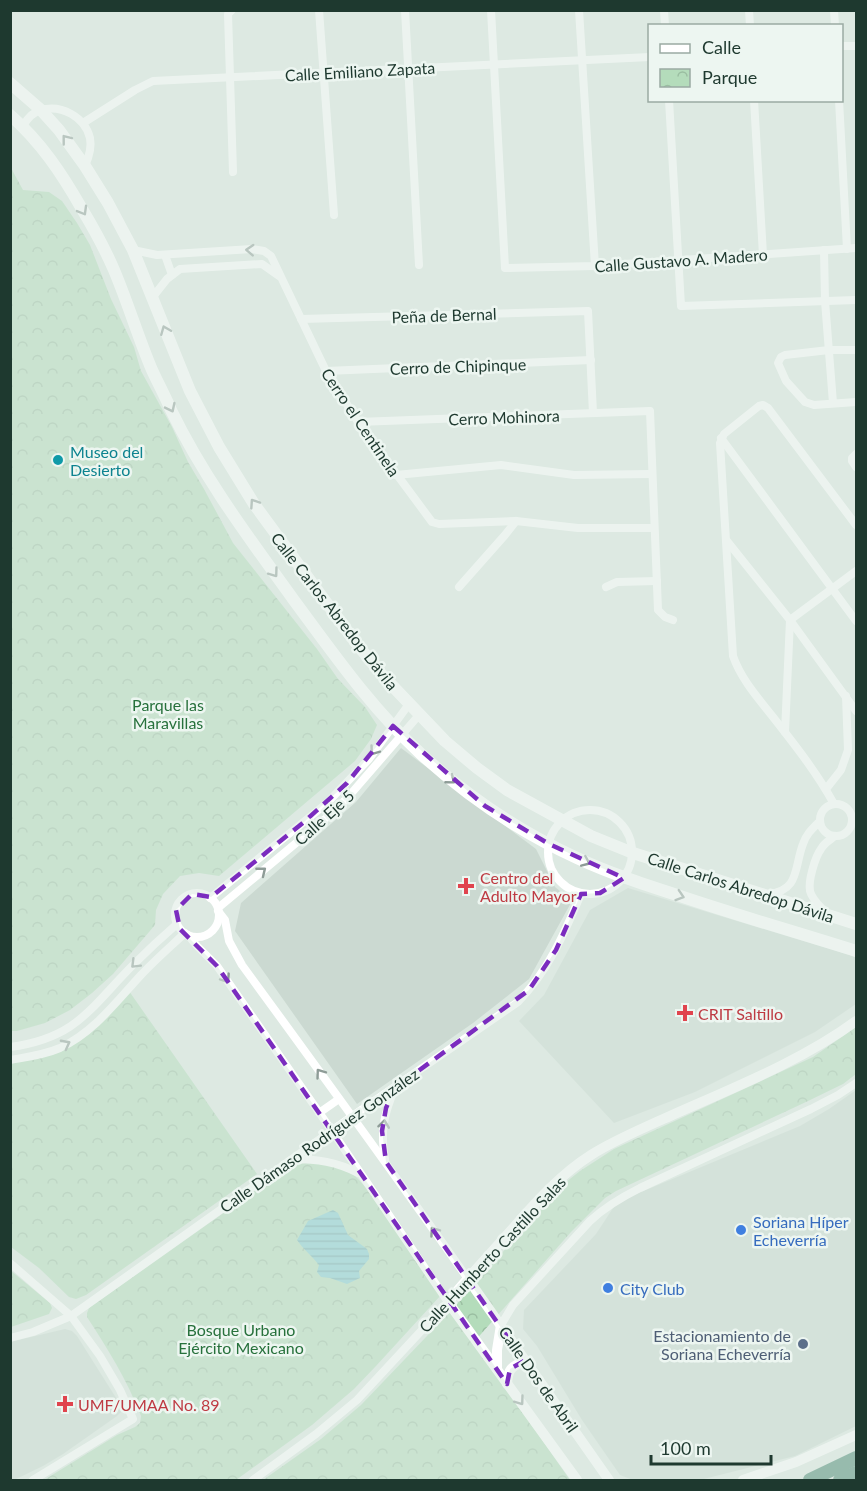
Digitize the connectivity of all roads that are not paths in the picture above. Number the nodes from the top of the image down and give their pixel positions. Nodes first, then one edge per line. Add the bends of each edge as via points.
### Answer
1 (319, 10) edge
2 (405, 10) edge
3 (491, 10) edge
4 (579, 10) edge
5 (230, 12) edge
6 (648, 57) edge
7 (583, 60) junction
8 (495, 64) junction
9 (407, 69) junction
10 (324, 72) junction
11 (230, 77) junction
12 (10, 83) edge
13 (669, 102) edge
14 (754, 102) edge
15 (839, 102) edge
16 (41, 110) junction
17 (10, 115) edge
18 (83, 123) junction
19 (23, 126) junction
20 (85, 166) junction
21 (233, 172) dead end
22 (334, 215) dead end
23 (852, 248) edge
24 (133, 250) junction
25 (824, 250) junction
26 (210, 251) junction
27 (165, 255) junction
28 (763, 255) junction
29 (678, 260) junction
30 (419, 265) dead end
31 (212, 266) junction
32 (595, 266) junction
33 (172, 275) junction
34 (282, 278) junction
35 (153, 298) junction
36 (856, 300) edge
37 (825, 301) junction
38 (301, 319) junction
39 (829, 350) junction
40 (856, 350) edge
41 (591, 360) junction
42 (326, 371) junction
43 (856, 402) edge
44 (833, 403) junction
45 (593, 413) junction
46 (358, 423) junction
47 (721, 438) junction
48 (856, 454) edge
49 (855, 466) edge
50 (651, 474) junction
51 (396, 475) junction
52 (516, 521) junction
53 (856, 525) edge
54 (654, 528) junction
55 (726, 541) junction
56 (856, 571) edge
57 (657, 581) junction
58 (459, 587) dead end
59 (606, 587) dead end
60 (832, 589) junction
61 (790, 620) junction
62 (673, 621) dead end
63 (856, 621) edge
64 (846, 696) junction
65 (409, 704) junction
66 (856, 711) edge
67 (419, 715) junction
68 (393, 726) junction
69 (785, 732) junction
70 (402, 735) junction
71 (826, 789) junction
72 (834, 804) junction
73 (561, 821) junction
74 (820, 821) junction
75 (854, 823) edge
76 (835, 836) junction
77 (549, 844) junction
78 (633, 853) junction
79 (795, 875) junction
80 (624, 878) junction
81 (811, 880) junction
82 (581, 894) junction
83 (765, 895) junction
84 (210, 898) junction
85 (218, 910) junction
86 (828, 914) junction
87 (177, 924) junction
88 (856, 924) edge
89 (186, 934) junction
90 (856, 951) edge
91 (856, 1021) edge
92 (10, 1047) edge
93 (10, 1060) edge
94 (856, 1083) edge
95 (395, 1088) junction
96 (339, 1099) junction
97 (319, 1113) junction
98 (351, 1117) junction
99 (333, 1131) junction
100 (293, 1159) junction
101 (386, 1162) junction
102 (362, 1175) junction
103 (10, 1263) edge
104 (468, 1279) junction
105 (448, 1302) junction
106 (71, 1316) junction
107 (501, 1325) junction
108 (10, 1338) edge
109 (524, 1361) junction
110 (497, 1369) junction
111 (507, 1384) junction
112 (856, 1435) edge
113 (856, 1458) edge
114 (856, 1473) edge
115 (604, 1478) edge
116 (33, 1480) edge
117 (253, 1480) edge
118 (577, 1480) edge
119 (743, 1480) edge
120 (810, 1480) edge
121 (840, 1480) edge

1 - 10 street
2 - 9 street
3 - 8 street
4 - 7 street
5 - 11 street
6 - 7 street, Calle Emiliano Zapata
7 - 8 street, Calle Emiliano Zapata
7 - 32 street
8 - 9 street, Calle Emiliano Zapata
8 - 32 street, Calle Gustavo A. Madero via 506,268
9 - 10 street, Calle Emiliano Zapata
9 - 30 street
10 - 11 street, Calle Emiliano Zapata
10 - 22 street
11 - 18 street, Calle Emiliano Zapata via 153,81
11 - 21 street
12 - 16 main road, Calle Carlos Abredop Dávila
13 - 29 street
14 - 28 street
15 - 23 street
16 - 18 street via 57,108 72,113
16 - 19 street
20 -> 16 main road, Calle Carlos Abredop Dávila
17 - 19 main road, Calle Carlos Abredop Dávila
18 - 20 street via 90,137
19 -> 68 main road, Calle Carlos Abredop Dávila via 58,169 91,224 186,441 240,526 331,651
20 - 24 main road, Calle Carlos Abredop Dávila
23 - 25 street, Calle Gustavo A. Madero
24 - 27 street
24 - 35 main road, Calle Carlos Abredop Dávila
25 - 28 street, Calle Gustavo A. Madero
25 - 37 street
26 - 27 street
26 - 31 street
34 -> 26 street, Cerro el Centinela via 264,251
27 - 33 street
28 - 29 street, Calle Gustavo A. Madero
29 - 32 street, Calle Gustavo A. Madero
29 - 37 street via 681,306
31 - 33 street via 180,269
31 - 34 street via 262,264
33 - 35 street
34 - 38 street, Cerro el Centinela
65 -> 35 main road, Calle Carlos Abredop Dávila via 356,643 254,504 190,391
36 - 37 street
37 - 39 street
38 - 41 street, Peña de Bernal via 588,311
38 - 42 street, Cerro el Centinela
39 - 40 street
39 - 44 street
39 - 44 street via 783,356 778,363 786,381 803,400 814,405
41 - 42 street, Cerro de Chipinque
41 - 45 street
42 - 46 street, Cerro el Centinela
43 - 44 street
45 - 46 street, Cerro Mohinora
45 - 50 street, Cerro Mohinora via 650,411
46 - 51 street, Cerro el Centinela
47 - 53 street via 764,405
47 - 55 street
47 - 60 street
48 - 49 street via 852,458
50 - 51 street via 574,475 501,465
50 - 54 street
51 - 52 street, Cerro el Centinela via 432,522
52 - 54 street via 578,528
52 - 58 street
54 - 57 street
55 - 61 street
55 - 69 street via 733,656 748,686
56 - 60 street
57 - 59 street via 617,582
57 - 62 street via 658,610
60 - 61 street
60 - 63 street
61 - 64 street
61 - 69 street
64 - 66 street
64 - 71 street via 846,760
65 - 67 main road, Calle Carlos Abredop Dávila
65 - 68 street, Calle Eje 5
67 - 70 street, Calle Eje 5
67 - 73 main road, Calle Carlos Abredop Dávila via 477,768
68 - 70 main road, Calle Carlos Abredop Dávila
68 -> 84 street, Calle Eje 5 via 369,759 327,803
69 - 71 street
70 -> 77 main road, Calle Carlos Abredop Dávila via 484,806
85 -> 70 street, Calle Eje 5 via 350,796
71 - 72 street
72 - 74 street via 824,810
72 - 75 street via 846,807
73 - 77 street
73 - 78 main road, Calle Carlos Abredop Dávila
73 - 78 street via 579,811 608,814 629,834
74 - 76 street via 825,832
74 - 79 street via 803,843
75 - 76 street via 844,834
76 - 81 street via 822,846
77 -> 80 main road, Calle Carlos Abredop Dávila
77 - 82 street via 550,866 555,875 562,884
78 - 80 street
78 - 83 main road, Calle Carlos Abredop Dávila
79 - 81 street
79 - 83 street via 784,890
80 - 82 street via 600,894
80 -> 90 main road, Calle Carlos Abredop Dávila
81 - 86 street via 811,895
82 - 95 street, Calle Dámaso Rodríguez González via 556,950 530,990
83 - 86 main road, Calle Carlos Abredop Dávila
84 - 85 street
84 - 87 street via 192,894 182,899 176,910
85 - 89 street via 217,924 208,934
96 -> 85 street via 242,965
86 - 88 main road, Calle Carlos Abredop Dávila
87 - 89 street
87 -> 92 street via 80,1021 49,1039
93 -> 89 street via 60,1048 81,1035 102,1019 143,973
89 -> 97 street via 217,966
91 - 104 street, Calle Humberto Castillo Salas via 783,1065 591,1154 545,1192
94 - 107 street via 811,1109 603,1209 513,1305
95 - 98 street, Calle Dámaso Rodríguez González
101 -> 95 street via 384,1119
96 - 97 street
96 - 98 street
97 - 99 street
98 - 99 street, Calle Dámaso Rodríguez González
98 - 101 street
99 - 100 street, Calle Dámaso Rodríguez González
99 - 102 street
100 - 102 street via 336,1163
100 - 106 street, Calle Dámaso Rodríguez González
104 -> 101 street
102 - 105 street
103 - 106 street
104 - 105 street, Calle Humberto Castillo Salas
104 - 107 street, Calle Dos de Abril
105 - 110 street, Calle Dos de Abril
105 - 117 street, Calle Humberto Castillo Salas via 357,1400
106 - 108 street, Calle Dámaso Rodríguez González
106 - 116 street via 100,1356 133,1419
107 - 109 street, Calle Dos de Abril
107 - 110 street
109 - 111 street via 509,1371
109 - 115 street, Calle Dos de Abril
110 - 111 street, Calle Dos de Abril
111 -> 118 street, Calle Dos de Abril
112 - 119 street via 802,1460
113 - 120 highway
114 - 121 highway

